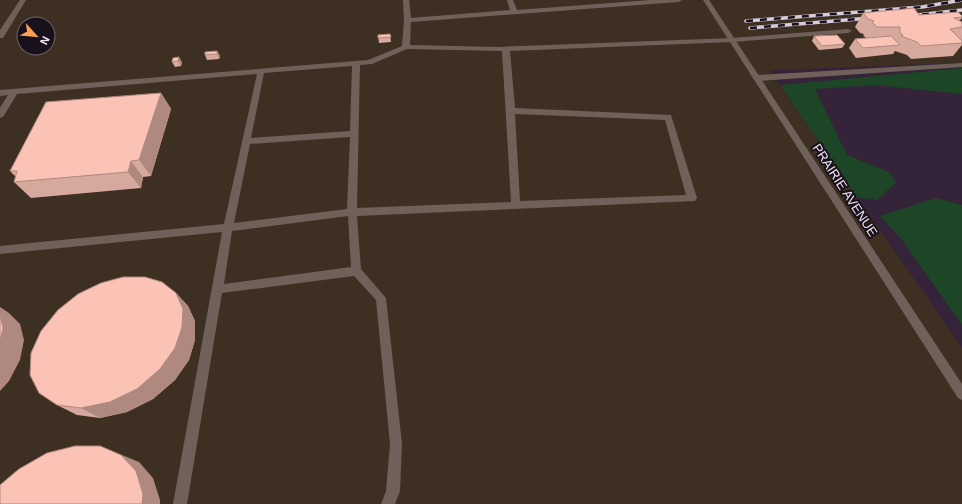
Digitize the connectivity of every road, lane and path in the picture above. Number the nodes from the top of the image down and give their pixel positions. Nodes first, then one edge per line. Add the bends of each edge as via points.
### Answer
1 (23, 0) edge
2 (406, 0) edge
3 (510, 0) edge
4 (665, 0) edge
5 (679, 0) edge
6 (706, 0) edge
7 (514, 12) junction
8 (408, 20) junction
9 (848, 31) dead end
10 (0, 36) edge
11 (732, 40) junction
12 (406, 47) junction
13 (506, 49) junction
14 (356, 63) junction
15 (962, 65) edge
16 (261, 71) junction
17 (757, 78) junction
18 (14, 92) junction
19 (0, 93) edge
20 (511, 111) junction
21 (0, 115) edge
22 (354, 134) junction
23 (246, 141) junction
24 (516, 205) junction
25 (352, 212) junction
26 (228, 228) junction
27 (0, 250) edge
28 (356, 272) junction
29 (218, 289) junction
30 (962, 394) edge
31 (180, 504) edge
32 (388, 504) edge

1 - 10 street
2 - 8 street
3 - 7 street
4 - 5 street
4 - 7 street
6 - 11 street, PRAIRIE AVENUE
7 - 8 street
8 - 12 street
9 - 11 street
11 - 13 street
11 - 17 street, PRAIRIE AVENUE
12 - 13 street
12 - 14 street via 368,62
13 - 20 street
14 - 16 street
14 - 22 street
15 - 17 street
16 - 18 street
16 - 23 street
17 - 30 street, PRAIRIE AVENUE
18 - 19 street
18 - 21 street
20 - 24 street
20 - 24 street via 668,116 692,198
22 - 23 street
22 - 25 street
23 - 26 street
24 - 25 street
25 - 26 street
25 - 28 street
26 - 27 street
26 - 29 street
28 - 29 street
28 - 32 street via 380,298 396,444 393,491
29 - 31 street

